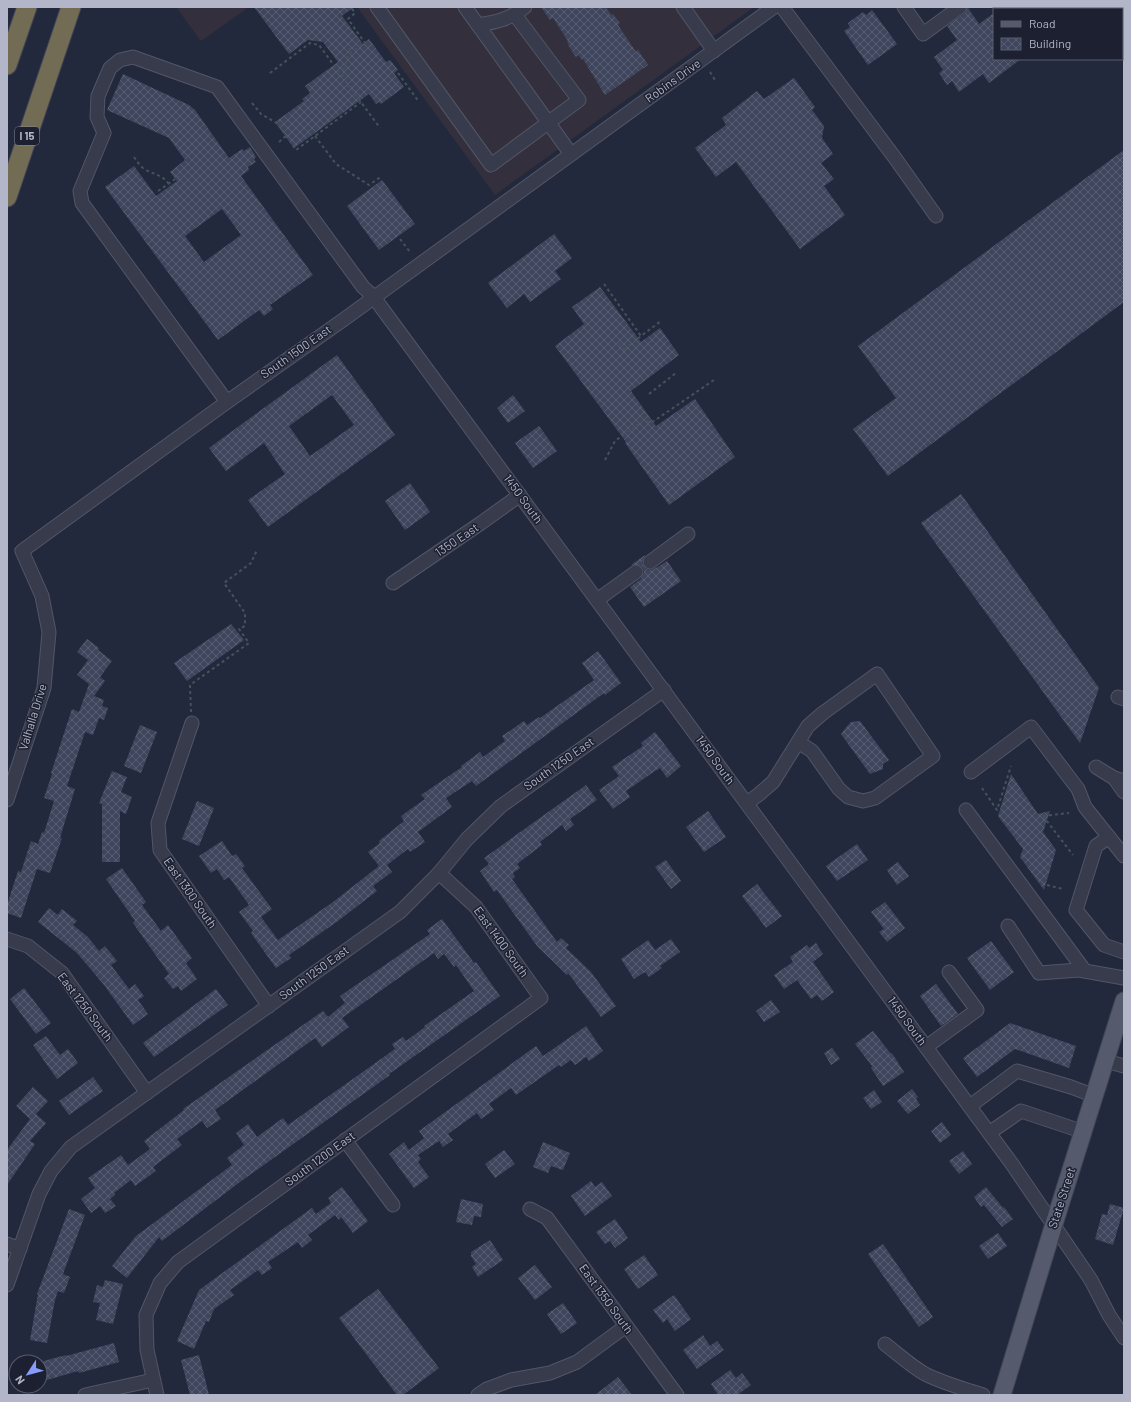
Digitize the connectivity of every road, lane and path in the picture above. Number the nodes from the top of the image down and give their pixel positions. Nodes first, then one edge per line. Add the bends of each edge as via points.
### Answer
1 (27, 7) edge
2 (71, 7) edge
3 (83, 7) edge
4 (351, 7) edge
5 (377, 7) edge
6 (465, 7) edge
7 (683, 7) edge
8 (774, 7) edge
9 (782, 7) edge
10 (904, 7) edge
11 (960, 7) edge
12 (520, 11) edge
13 (478, 25) junction
14 (348, 48) dead end
15 (714, 50) junction
16 (351, 52) junction
17 (7, 65) edge
18 (710, 72) dead end
19 (270, 73) dead end
20 (398, 73) dead end
21 (48, 76) junction
22 (342, 76) junction
23 (716, 80) dead end
24 (361, 102) junction
25 (419, 102) dead end
26 (252, 103) dead end
27 (548, 123) junction
28 (380, 128) dead end
29 (286, 136) junction
30 (315, 136) junction
31 (279, 142) dead end
32 (571, 154) junction
33 (134, 157) dead end
34 (181, 175) dead end
35 (382, 176) dead end
36 (169, 184) junction
37 (158, 191) dead end
38 (7, 197) edge
39 (936, 216) dead end
40 (400, 239) dead end
41 (410, 252) dead end
42 (604, 284) dead end
43 (374, 297) junction
44 (661, 321) dead end
45 (641, 336) junction
46 (619, 343) dead end
47 (624, 350) junction
48 (626, 353) dead end
49 (676, 374) dead end
50 (714, 380) dead end
51 (648, 394) dead end
52 (226, 402) junction
53 (605, 460) dead end
54 (520, 495) junction
55 (688, 534) dead end
56 (257, 550) dead end
57 (22, 551) joint
58 (650, 562) dead end
59 (636, 572) dead end
60 (393, 583) dead end
61 (597, 600) junction
62 (664, 690) junction
63 (192, 723) joint
64 (798, 742) junction
65 (12, 765) edge
66 (1011, 766) dead end
67 (1096, 767) dead end
68 (971, 772) dead end
69 (1119, 779) edge
70 (982, 788) dead end
71 (1124, 792) edge
72 (7, 800) edge
73 (747, 803) junction
74 (966, 810) dead end
75 (1069, 813) dead end
76 (1109, 837) junction
77 (1073, 855) dead end
78 (1124, 856) edge
79 (439, 873) junction
80 (1047, 885) dead end
81 (1063, 889) dead end
82 (1008, 926) dead end
83 (7, 939) edge
84 (1124, 952) edge
85 (1084, 971) junction
86 (948, 972) dead end
87 (1124, 978) edge
88 (541, 998) joint
89 (1124, 1001) edge
90 (269, 1006) junction
91 (926, 1047) junction
92 (1106, 1061) junction
93 (1124, 1066) edge
94 (147, 1093) junction
95 (1095, 1096) junction
96 (970, 1106) junction
97 (1084, 1132) junction
98 (989, 1133) junction
99 (345, 1140) junction
100 (393, 1205) dead end
101 (530, 1209) dead end
102 (1054, 1224) junction
103 (7, 1244) edge
104 (20, 1249) junction
105 (7, 1285) edge
106 (626, 1326) junction
107 (1124, 1338) edge
108 (885, 1344) dead end
109 (153, 1380) junction
110 (85, 1395) edge
111 (157, 1395) edge
112 (478, 1395) edge
113 (677, 1395) edge
114 (983, 1395) edge
115 (1002, 1395) edge

1 - 17 highway
2 - 21 highway, I 15
3 - 21 highway
4 - 16 path via 355,13 348,19 365,43
5 - 27 street via 491,165
6 - 13 street
7 - 15 street
8 - 15 street, Robins Drive
9 - 39 street
10 - 11 street via 923,34
12 - 13 street via 499,21
12 - 27 street via 579,100
13 - 27 street
14 - 16 path
15 - 32 street, Robins Drive
16 - 22 path via 348,54
18 - 23 path
19 - 22 path via 310,43 319,45
20 - 25 path
21 - 38 highway, I 15
22 - 24 path
24 - 28 path
24 - 30 path
26 - 29 path via 261,114 278,124
27 - 32 street
29 - 30 path via 296,150
29 - 31 path
30 - 35 path via 336,164 369,185
32 - 43 street, South 1500 East
33 - 36 path via 142,167 160,175
34 - 36 path
36 - 37 path
40 - 41 path
42 - 45 path
43 - 52 street, South 1500 East
43 - 52 street, 1450 South via 363,287 217,88 133,57 120,60 110,68 98,96 97,117 104,134 80,191 82,203
43 - 54 street, 1450 South
44 - 45 path
45 - 47 path
46 - 47 path
47 - 48 path
49 - 51 path
50 - 53 path via 651,423 644,420 615,441
52 - 57 street, South 1500 East
54 - 60 street, 1350 East
54 - 61 street, 1450 South
55 - 58 street
56 - 63 path via 251,563 224,583 245,613 244,626 239,629 249,643 190,685
57 - 65 street, Valhalla Drive via 42,596 49,632 44,688
59 - 61 street
61 - 62 street, 1450 South
62 - 73 street, 1450 South
62 - 79 street, South 1250 East via 501,806 467,839
63 - 90 street, East 1300 South via 158,823 160,850
64 - 64 street via 808,726 877,674 933,756 875,798 863,801 848,797 840,790 812,751
64 - 73 street via 773,782
65 - 72 street, Valhalla Drive
66 - 70 path via 997,810
67 - 69 street
68 - 76 street via 1031,727 1078,789 1085,808
69 - 71 street
73 - 91 street, 1450 South
74 - 85 street
75 - 77 path via 1043,816
76 - 78 street
76 - 84 street via 1096,846 1076,910 1104,945
79 - 88 street, East 1400 South via 476,906
79 - 90 street, South 1250 East via 400,912
80 - 81 path
82 - 85 street via 1039,973
83 - 94 street, East 1250 South via 28,946 62,974
85 - 87 street
86 - 91 street via 976,1010
88 - 99 street, South 1200 East
89 - 92 main road, State Street
90 - 94 street, South 1250 East
91 - 96 street, 1450 South
92 - 93 street
92 - 95 main road, State Street
94 - 104 street, South 1250 East via 71,1147 51,1171 39,1194
95 - 96 street via 1016,1071
95 - 97 main road, State Street
96 - 98 street, 1450 South
97 - 98 street via 1021,1111
97 - 102 main road, State Street
98 - 102 street, 1450 South
99 - 100 street
99 - 109 street, South 1200 East via 178,1262 160,1283 146,1315 147,1350
101 - 106 street, East 1350 South via 547,1218
102 - 107 street, 1450 South via 1091,1280
102 - 115 main road, State Street
103 - 104 street
104 - 105 street, South 1250 East
106 - 112 street via 577,1362 550,1373 511,1380
106 - 113 street, East 1350 South
108 - 114 street via 926,1375
109 - 110 street
109 - 111 street, South 1200 East

